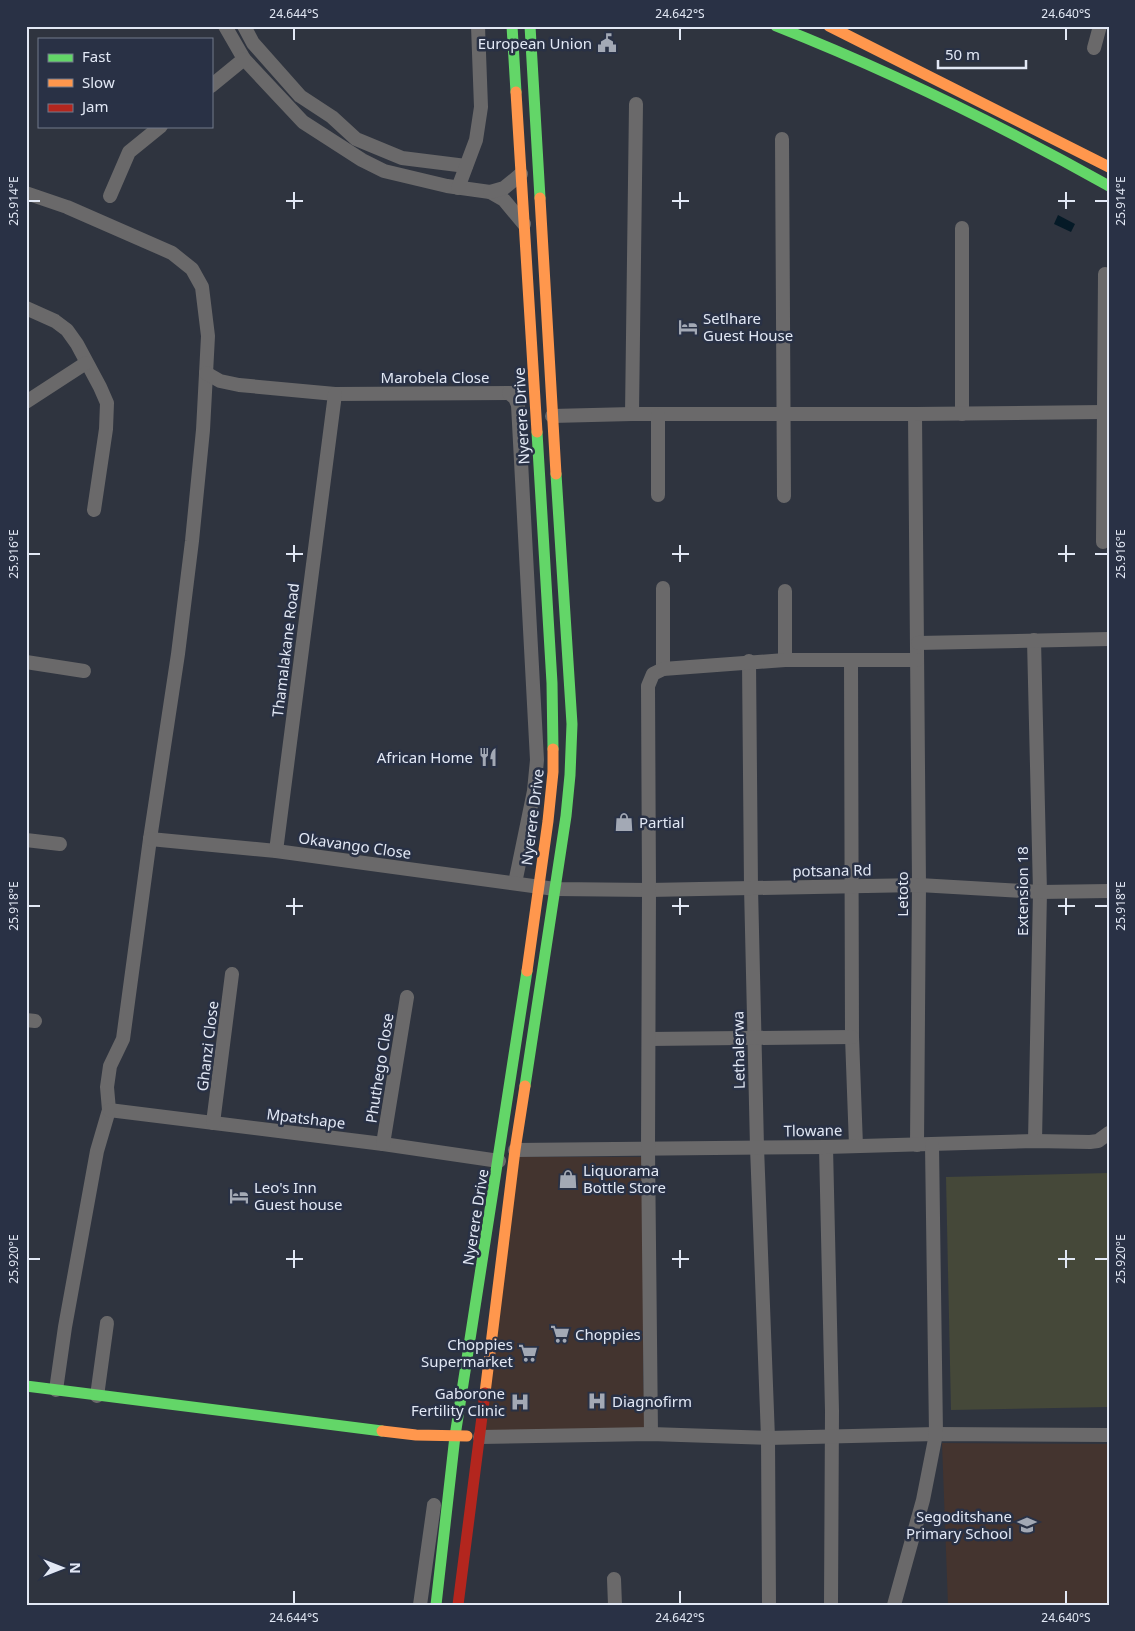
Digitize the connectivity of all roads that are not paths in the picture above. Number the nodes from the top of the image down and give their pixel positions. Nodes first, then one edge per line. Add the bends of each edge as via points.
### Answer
1 (225, 26) edge
2 (244, 26) edge
3 (478, 26) edge
4 (512, 26) edge
5 (530, 26) edge
6 (776, 26) edge
7 (829, 26) edge
8 (1100, 26) edge
9 (1094, 48) dead end
10 (244, 59) junction
11 (212, 85) edge
12 (636, 104) dead end
13 (158, 128) edge
14 (782, 139) dead end
15 (466, 166) junction
16 (1109, 167) edge
17 (521, 174) junction
18 (1109, 186) edge
19 (458, 188) junction
20 (490, 192) junction
21 (26, 193) edge
22 (110, 196) dead end
23 (524, 224) junction
24 (962, 228) dead end
25 (1105, 274) dead end
26 (26, 308) edge
27 (86, 363) junction
28 (206, 372) junction
29 (509, 393) junction
30 (535, 393) junction
31 (335, 394) junction
32 (26, 402) edge
33 (1103, 412) junction
34 (632, 414) junction
35 (658, 414) junction
36 (784, 414) junction
37 (915, 414) junction
38 (962, 414) junction
39 (552, 416) junction
40 (658, 495) dead end
41 (784, 496) dead end
42 (94, 510) dead end
43 (1103, 542) dead end
44 (662, 588) dead end
45 (784, 591) dead end
46 (1109, 639) edge
47 (1034, 640) junction
48 (918, 643) junction
49 (785, 660) junction
50 (851, 660) junction
51 (917, 660) junction
52 (749, 661) junction
53 (26, 662) edge
54 (663, 668) junction
55 (84, 671) dead end
56 (150, 839) junction
57 (26, 840) edge
58 (60, 844) dead end
59 (276, 851) junction
60 (515, 883) junction
61 (918, 885) junction
62 (539, 886) junction
63 (852, 886) junction
64 (751, 887) junction
65 (555, 889) junction
66 (649, 890) junction
67 (1109, 891) edge
68 (1040, 892) junction
69 (232, 974) dead end
70 (407, 997) dead end
71 (754, 1037) junction
72 (852, 1037) junction
73 (649, 1039) junction
74 (109, 1110) junction
75 (213, 1123) junction
76 (1109, 1132) edge
77 (1034, 1141) junction
78 (383, 1144) junction
79 (932, 1144) junction
80 (917, 1145) junction
81 (856, 1146) junction
82 (757, 1147) junction
83 (826, 1147) junction
84 (648, 1149) junction
85 (515, 1150) junction
86 (499, 1162) junction
87 (107, 1323) dead end
88 (26, 1386) edge
89 (56, 1390) junction
90 (97, 1396) junction
91 (651, 1434) junction
92 (936, 1434) junction
93 (1109, 1435) edge
94 (455, 1436) junction
95 (832, 1436) junction
96 (480, 1437) junction
97 (768, 1438) junction
98 (434, 1505) dead end
99 (614, 1579) dead end
100 (420, 1605) edge
101 (436, 1605) edge
102 (458, 1605) edge
103 (615, 1605) edge
104 (768, 1605) edge
105 (831, 1605) edge
106 (894, 1605) edge

1 - 10 street
2 - 15 street via 253,43 300,96 332,117 356,139 402,158
3 - 15 street via 481,107 476,140
4 - 17 main road, Nyerere Drive
5 - 39 main road, Nyerere Drive
6 - 18 main road via 954,105
7 - 16 main road
8 - 9 street
10 - 11 street
10 - 19 street via 303,122 362,160 384,171
12 - 34 street
13 - 22 street via 129,152
14 - 36 street
15 - 19 street
17 - 20 street via 504,188
17 - 23 main road, Nyerere Drive
19 - 20 street
20 - 23 street via 504,200
21 - 28 street via 68,207 172,253 192,269 202,287 208,336
23 - 30 main road, Nyerere Drive
24 - 38 street
25 - 33 street
26 - 27 street via 55,321 66,330
27 - 32 street
27 - 42 street via 107,403
28 - 31 street, Marobela Close via 220,381
28 - 56 street via 191,550
29 - 30 street, Marobela Close
29 - 31 street, Marobela Close
29 - 60 street via 518,405 537,760 534,791
30 - 62 main road, Nyerere Drive via 554,731 553,772
31 - 59 street, Thamalakane Road
33 - 38 street
33 - 43 street
34 - 35 street
34 - 39 street
35 - 36 street
35 - 40 street
36 - 37 street
36 - 41 street
37 - 38 street
37 - 48 street, Letoto
39 - 65 main road, Nyerere Drive via 572,724 566,807
44 - 54 street
45 - 49 street
46 - 47 street
47 - 48 street
47 - 68 street, Extension 18
48 - 51 street, Letoto
49 - 50 street
49 - 52 street
50 - 51 street
50 - 63 street
51 - 61 street, Letoto
52 - 54 street
52 - 64 street, Lethalerwa
53 - 55 street
54 - 66 street via 653,674 648,686
56 - 59 street, Okavango Close
56 - 74 street via 124,1039 110,1066 107,1087
57 - 58 street
59 - 60 street, Okavango Close
60 - 62 street, Okavango Close
61 - 63 street, potsana Rd
61 - 68 street, potsana Rd
61 - 80 street, Letoto
62 - 65 street, Okavango Close
62 - 86 main road, Nyerere Drive
63 - 64 street, potsana Rd
63 - 72 street
64 - 66 street, potsana Rd
64 - 71 street, Lethalerwa
65 - 66 street, potsana Rd
65 - 85 main road, Nyerere Drive
66 - 73 street
67 - 68 street, potsana Rd
68 - 77 street, Extension 18
69 - 75 street, Ghanzi Close
70 - 78 street, Phuthego Close
71 - 72 street
71 - 73 street
71 - 82 street, Lethalerwa
72 - 81 street
73 - 84 street
74 - 75 street, Mpatshape
74 - 89 street via 97,1151
75 - 78 street, Mpatshape
76 - 77 street, Tlowane via 1098,1141 1090,1142
77 - 79 street, Tlowane
78 - 86 street, Mpatshape
79 - 80 street, Tlowane
79 - 92 street
80 - 81 street, Tlowane
81 - 83 street, Tlowane
82 - 83 street, Tlowane
82 - 84 street, Tlowane
82 - 97 street, Lethalerwa
83 - 95 street
84 - 85 street, Tlowane
84 - 91 street
85 - 96 main road, Nyerere Drive
86 - 94 main road, Nyerere Drive
87 - 90 street
88 - 89 main road
89 - 90 main road
90 - 94 main road via 416,1435
91 - 96 street
91 - 97 street
92 - 93 street
92 - 95 street
92 - 106 street via 923,1500
94 - 96 main road
94 - 101 main road, Nyerere Drive
95 - 97 street
95 - 105 street
96 - 102 main road, Nyerere Drive
97 - 104 street, Lethalerwa
98 - 100 street
99 - 103 street

